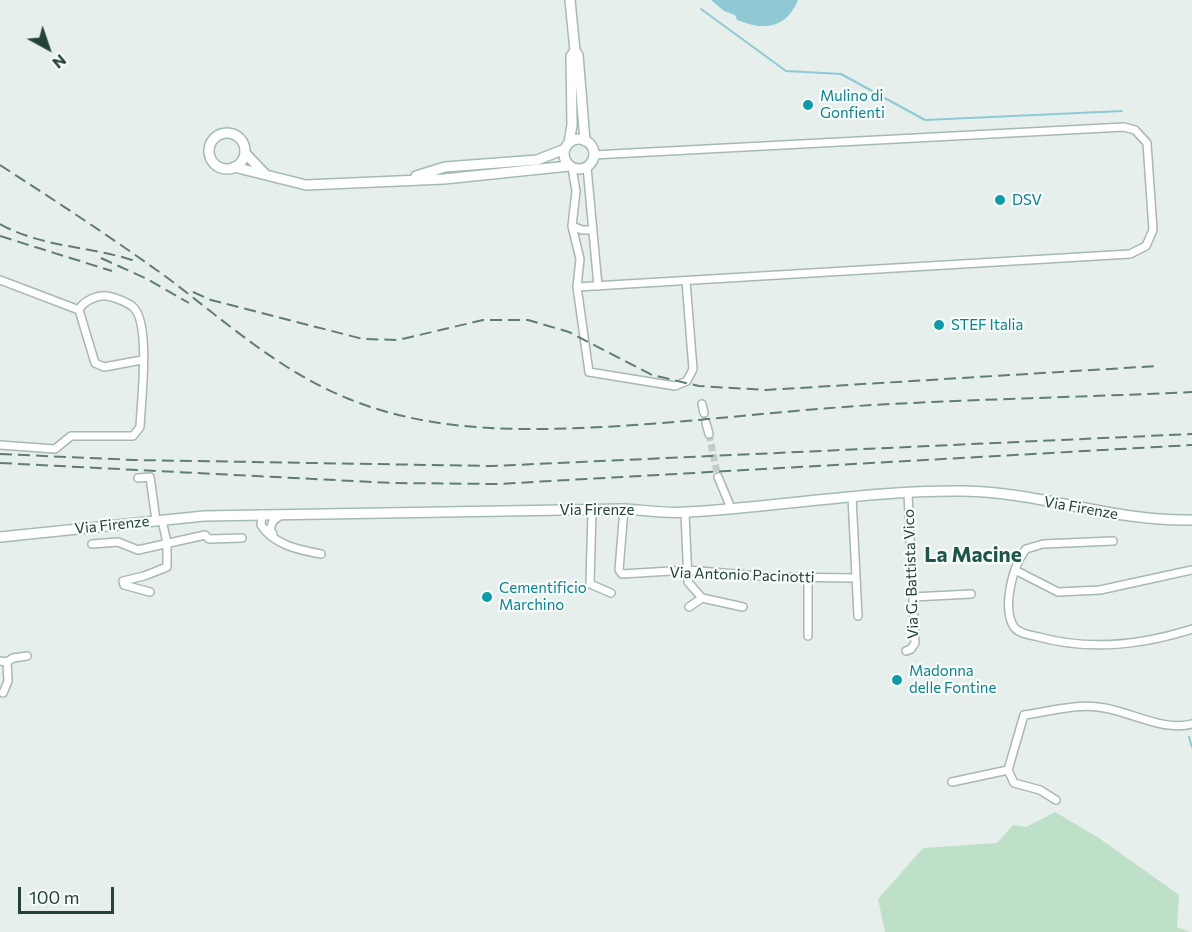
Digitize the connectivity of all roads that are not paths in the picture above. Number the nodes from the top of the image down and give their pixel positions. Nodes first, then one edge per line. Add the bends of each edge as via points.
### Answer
1 (570, 0) edge
2 (575, 51) junction
3 (585, 141) junction
4 (567, 146) junction
5 (245, 153) junction
6 (593, 155) junction
7 (571, 167) junction
8 (587, 167) junction
9 (234, 168) junction
10 (267, 175) junction
11 (408, 179) junction
12 (572, 226) junction
13 (591, 230) junction
14 (0, 280) edge
15 (686, 281) junction
16 (598, 286) junction
17 (577, 287) junction
18 (79, 309) junction
19 (142, 360) junction
20 (702, 404) dead end
21 (704, 414) dead end
22 (706, 423) dead end
23 (709, 434) tunnel mouth
24 (0, 445) edge
25 (718, 477) tunnel mouth
26 (138, 478) dead end
27 (908, 494) junction
28 (852, 497) junction
29 (731, 508) junction
30 (624, 509) junction
31 (592, 510) junction
32 (685, 513) junction
33 (245, 514) junction
34 (262, 514) junction
35 (288, 514) junction
36 (159, 520) junction
37 (1192, 520) edge
38 (267, 529) junction
39 (0, 537) edge
40 (242, 538) dead end
41 (1113, 541) dead end
42 (167, 543) junction
43 (92, 544) dead end
44 (321, 554) dead end
45 (687, 570) junction
46 (1015, 570) junction
47 (1192, 570) edge
48 (808, 578) junction
49 (856, 578) junction
50 (150, 592) dead end
51 (611, 593) dead end
52 (971, 594) dead end
53 (913, 597) junction
54 (702, 598) junction
55 (689, 607) dead end
56 (743, 607) dead end
57 (858, 616) dead end
58 (1192, 629) edge
59 (808, 636) dead end
60 (906, 651) dead end
61 (27, 656) dead end
62 (3, 662) edge
63 (3, 693) dead end
64 (1192, 724) edge
65 (1008, 770) junction
66 (952, 782) dead end
67 (1056, 800) dead end

1 - 2 main road
2 - 3 main road
2 - 4 main road via 572,125
3 - 4 main road via 577,140
3 - 6 main road
4 - 7 main road via 564,158
4 - 11 main road via 537,160 445,167
5 - 9 main road
5 - 9 main road via 236,135 227,133 213,140 209,153 213,162 220,168
5 - 10 main road
6 - 8 main road
6 - 15 street via 1124,127 1135,130 1147,143 1153,230 1146,246 1130,254
7 - 8 main road
7 - 11 main road
7 - 12 street via 576,191
8 - 13 street
9 - 10 main road
10 - 11 main road via 306,185
12 - 13 street
12 - 17 street via 580,259
13 - 16 street
14 - 18 street
15 - 16 street
15 - 17 street via 693,369 684,384 670,386 589,372
16 - 17 street
18 - 19 street via 95,363 104,367
18 - 19 street via 89,300 105,296 133,307 141,321
19 - 24 street via 140,427 133,436 71,436 56,449
20 - 21 street
22 - 23 street
25 - 29 street
26 - 36 street via 150,477
27 - 28 main road, Via Firenze
27 - 37 main road, Via Firenze via 963,491 1012,495 1142,519
27 - 53 street, Via G. Battista Vico
28 - 29 main road, Via Firenze
28 - 49 street
29 - 32 main road, Via Firenze
30 - 31 main road, Via Firenze
30 - 32 main road, Via Firenze
30 - 45 street, Via Antonio Pacinotti via 620,573
31 - 35 main road, Via Firenze
31 - 51 street via 590,584
32 - 45 street
33 - 34 main road, Via Firenze
33 - 36 main road, Via Firenze
33 - 38 street
34 - 35 main road, Via Firenze
34 - 38 street
35 - 38 street via 278,516
36 - 39 main road, Via Firenze
36 - 42 street
38 - 44 street via 293,549
40 - 42 street via 209,539 205,535
41 - 46 street via 1034,545 1021,556
42 - 43 street via 138,550 118,542
42 - 50 street via 166,567 123,581 124,585
45 - 48 street, Via Antonio Pacinotti
45 - 54 street via 688,582
46 - 47 street via 1058,592 1100,590
46 - 58 street via 1009,614 1018,632 1053,641 1114,645 1149,641
48 - 49 street, Via Antonio Pacinotti
48 - 59 street
49 - 57 street
52 - 53 street
53 - 60 street, Via G. Battista Vico via 915,643
54 - 55 street
54 - 56 street
61 - 62 street
62 - 63 street via 8,681
64 - 65 street via 1176,728 1121,709 1094,706 1024,714
65 - 66 street
65 - 67 street via 1014,783 1041,790

